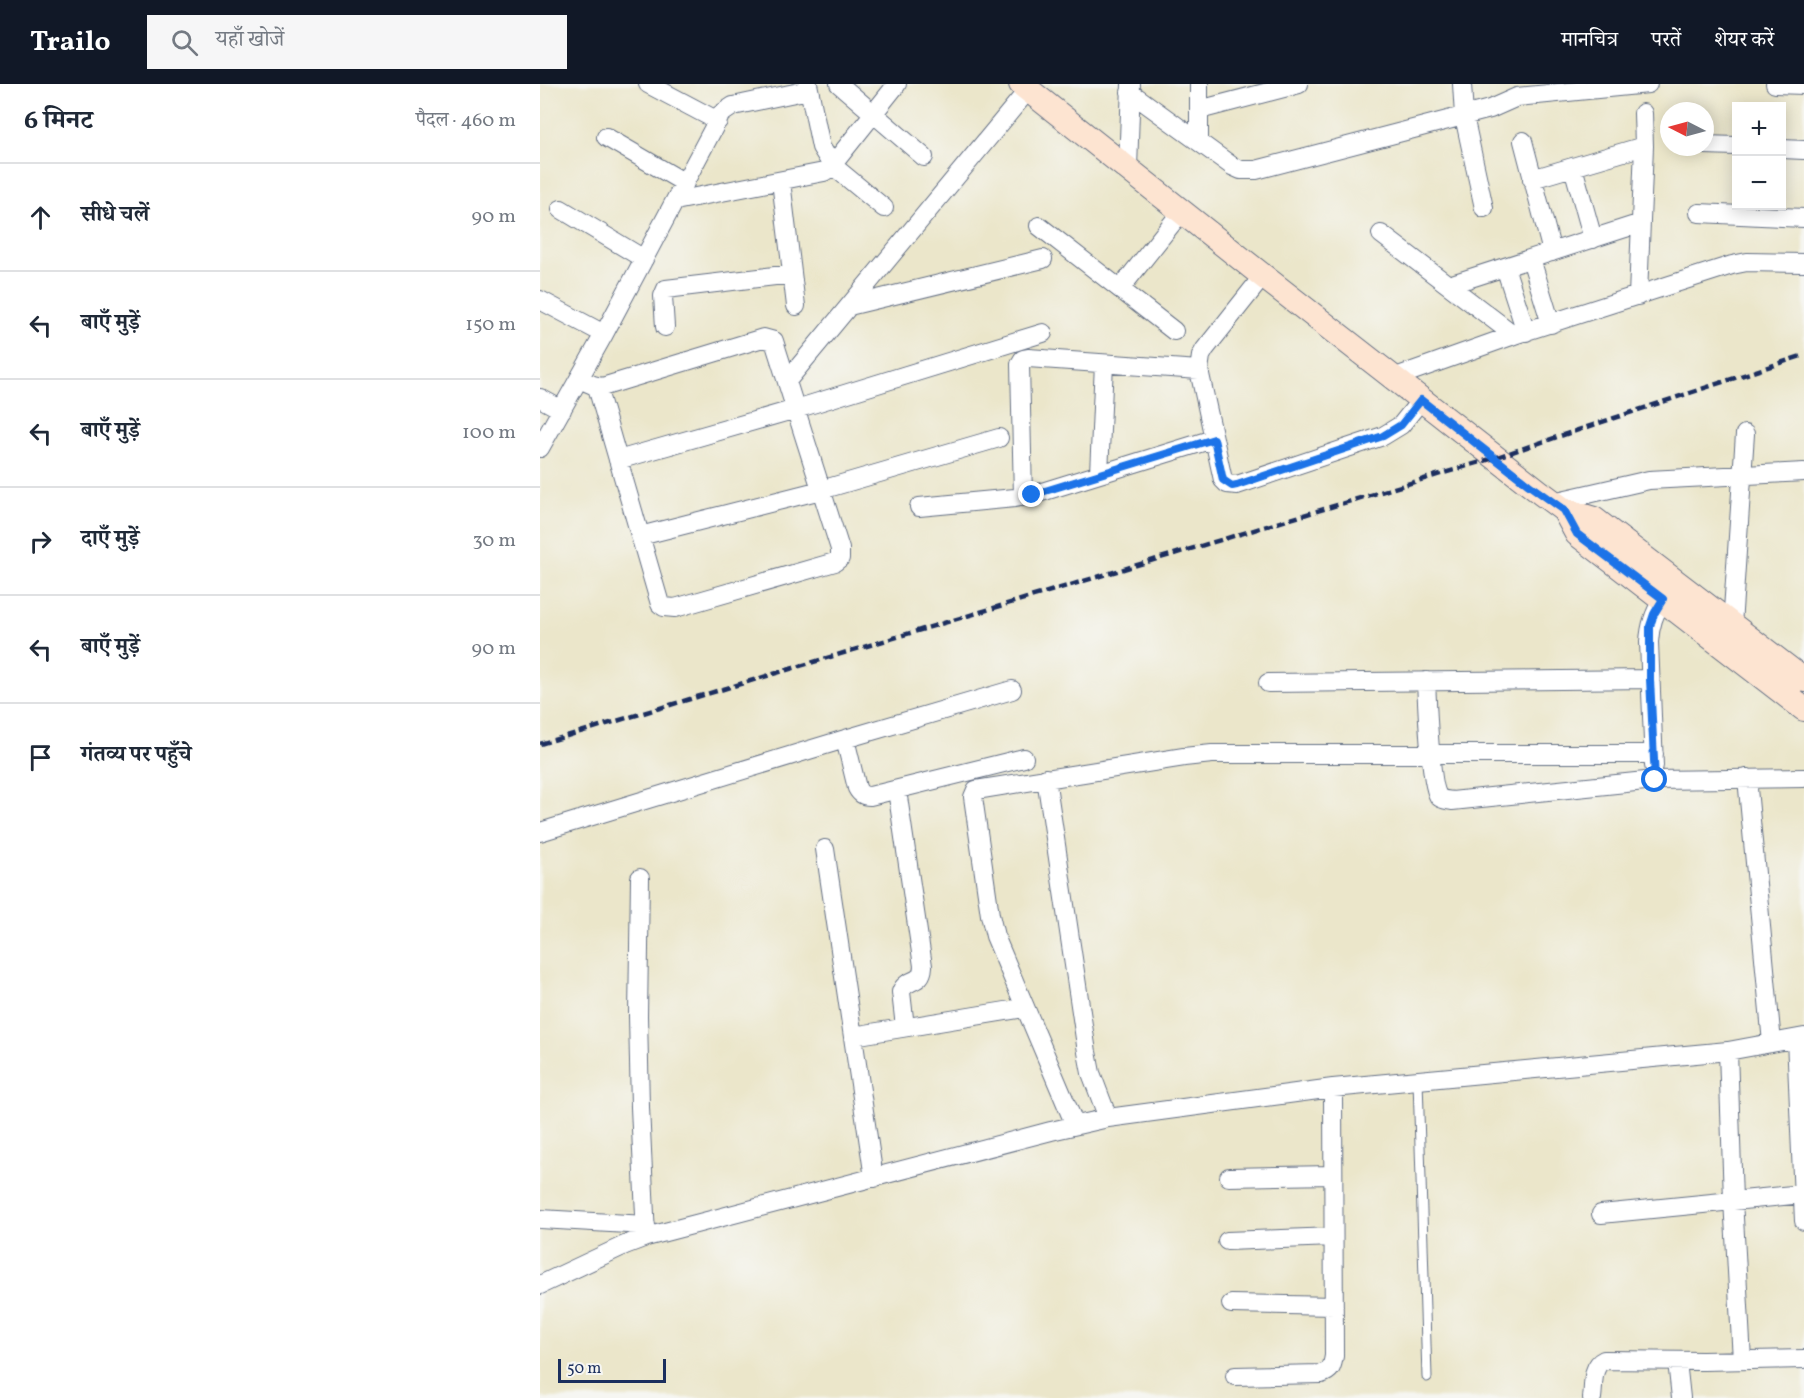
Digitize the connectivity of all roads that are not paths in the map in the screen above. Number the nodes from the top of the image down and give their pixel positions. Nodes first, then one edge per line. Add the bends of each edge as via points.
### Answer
1 (648, 84) edge
2 (839, 84) edge
3 (897, 84) edge
4 (1199, 84) edge
5 (1299, 84) edge
6 (1462, 84) edge
7 (1648, 84) edge
8 (1775, 84) edge
9 (1804, 85) edge
10 (808, 87) edge
11 (1024, 87) edge
12 (1131, 88) edge
13 (1571, 88) edge
14 (1199, 110) junction
15 (1643, 113) dead end
16 (873, 115) junction
17 (1464, 116) junction
18 (717, 121) junction
19 (606, 137) dead end
20 (1523, 141) dead end
21 (1199, 142) junction
22 (1714, 145) edge
23 (1644, 146) junction
24 (1732, 146) edge
25 (1786, 149) edge
26 (1804, 150) edge
27 (924, 157) dead end
28 (832, 165) junction
29 (1573, 167) junction
30 (1128, 168) junction
31 (1532, 179) junction
32 (781, 182) junction
33 (684, 183) junction
34 (675, 201) junction
35 (884, 208) dead end
36 (1484, 208) dead end
37 (561, 209) dead end
38 (1182, 211) junction
39 (1699, 213) dead end
40 (1804, 218) edge
41 (1641, 223) junction
42 (1039, 226) dead end
43 (1381, 234) dead end
44 (1593, 238) junction
45 (1552, 252) junction
46 (644, 259) junction
47 (1043, 259) dead end
48 (1530, 259) junction
49 (1804, 263) edge
50 (1505, 267) junction
51 (792, 274) junction
52 (1263, 276) junction
53 (1449, 285) junction
54 (1120, 289) junction
55 (1638, 297) junction
56 (540, 300) edge
57 (796, 306) dead end
58 (849, 306) junction
59 (1551, 324) junction
60 (666, 327) dead end
61 (1174, 331) dead end
62 (1043, 333) dead end
63 (604, 334) junction
64 (1520, 334) junction
65 (1104, 364) junction
66 (1199, 370) junction
67 (1394, 378) junction
68 (579, 379) junction
69 (787, 381) junction
70 (597, 387) junction
71 (540, 398) edge
72 (1421, 400) junction
73 (796, 409) junction
74 (562, 410) junction
75 (1745, 434) dead end
76 (999, 438) dead end
77 (1214, 439) junction
78 (540, 448) edge
79 (618, 460) junction
80 (1804, 472) edge
81 (1099, 473) junction
82 (1743, 476) junction
83 (821, 489) junction
84 (1023, 497) junction
85 (1559, 506) junction
86 (919, 507) dead end
87 (640, 536) junction
88 (1663, 599) junction
89 (1732, 625) junction
90 (1650, 679) junction
91 (1804, 680) edge
92 (1426, 681) junction
93 (1268, 683) dead end
94 (1012, 690) dead end
95 (1804, 709) edge
96 (845, 739) junction
97 (1654, 754) junction
98 (1430, 755) junction
99 (1024, 758) dead end
100 (1046, 778) junction
101 (1747, 778) junction
102 (1804, 778) edge
103 (1655, 780) junction
104 (897, 790) junction
105 (540, 832) edge
106 (825, 849) dead end
107 (640, 878) dead end
108 (1024, 1008) junction
109 (905, 1027) junction
110 (853, 1036) junction
111 (1800, 1038) edge
112 (1772, 1043) junction
113 (1728, 1051) junction
114 (1418, 1080) junction
115 (1333, 1088) junction
116 (1801, 1103) edge
117 (1108, 1118) junction
118 (1075, 1125) junction
119 (1803, 1170) edge
120 (1333, 1175) junction
121 (1229, 1177) dead end
122 (874, 1178) junction
123 (1803, 1194) edge
124 (1733, 1200) junction
125 (1601, 1214) dead end
126 (540, 1219) edge
127 (1804, 1221) edge
128 (646, 1231) junction
129 (1333, 1237) junction
130 (1227, 1241) dead end
131 (540, 1285) edge
132 (1231, 1304) dead end
133 (1334, 1306) junction
134 (1804, 1359) edge
135 (1742, 1360) junction
136 (1677, 1361) junction
137 (1235, 1377) dead end
138 (1427, 1377) dead end
139 (1592, 1398) edge
140 (1681, 1398) edge

1 - 18 street
2 - 16 street
3 - 16 street
4 - 14 street
5 - 14 street
6 - 17 street
7 - 13 street
8 - 9 street
10 - 18 street via 727,108
10 - 28 street via 821,147
11 - 30 main road
11 - 58 street
12 - 21 street
12 - 30 street
13 - 17 street via 1517,97
14 - 21 street
15 - 23 street
16 - 27 street
16 - 28 street
17 - 21 street via 1256,170 1232,166
17 - 36 street
18 - 33 street
19 - 33 street
20 - 31 street
22 - 24 street
23 - 29 street
23 - 41 street
25 - 26 street
28 - 32 street via 824,172
28 - 35 street
29 - 31 street
29 - 44 street
30 - 38 main road
31 - 45 street
32 - 34 street
32 - 51 street
33 - 34 street
34 - 46 street
37 - 46 street
38 - 52 main road
38 - 54 street
39 - 40 street
41 - 44 street
41 - 55 street
42 - 54 street
43 - 53 street
44 - 45 street
45 - 48 street
46 - 63 street
47 - 58 street
48 - 50 street
48 - 59 street
49 - 55 street via 1732,265
50 - 53 street
50 - 64 street
51 - 57 street
51 - 60 street via 666,289
52 - 66 street via 1201,356
52 - 67 main road
53 - 64 street
54 - 61 street
55 - 59 street
56 - 63 street
58 - 69 street
59 - 64 street
62 - 73 street
63 - 68 street
64 - 67 street
65 - 66 street
65 - 81 street
65 - 84 street via 1028,358 1020,364
66 - 77 street
67 - 72 main road
68 - 70 street
68 - 74 street
69 - 70 street via 774,341 763,338
69 - 73 street
70 - 79 street
71 - 74 street
72 - 77 street via 1401,425 1383,436 1232,486 1223,480
72 - 85 main road
73 - 79 street
73 - 83 street
74 - 78 street
75 - 82 street
76 - 83 street
77 - 81 street
79 - 87 street
80 - 82 street
81 - 84 street
82 - 85 street via 1649,480
82 - 89 street
83 - 87 street
83 - 87 street via 840,558 675,608 660,604
84 - 86 street
85 - 88 main road via 1577,534
85 - 89 main road via 1594,519
88 - 90 street via 1650,626
88 - 95 main road
89 - 91 main road
90 - 92 street
90 - 97 street
92 - 93 street
92 - 98 street
94 - 96 street
96 - 104 street via 860,793 870,796
96 - 105 street
97 - 98 street
97 - 103 street
98 - 100 street via 1212,754
98 - 103 street via 1438,796 1452,801
99 - 104 street
100 - 108 street via 976,790 973,797 995,936
100 - 117 street via 1087,1052
101 - 102 street
101 - 103 street
101 - 112 street
104 - 109 street via 923,966 920,978 902,988
106 - 110 street
107 - 128 street via 638,1016
108 - 109 street
108 - 118 street
109 - 110 street
110 - 122 street
111 - 112 street
111 - 116 street
112 - 113 street
113 - 114 street
113 - 124 street
114 - 115 street
114 - 138 lane
115 - 117 street
115 - 120 street
116 - 119 street
117 - 118 street
118 - 122 street
119 - 123 street
120 - 121 street
120 - 129 street
122 - 128 street
123 - 124 street
123 - 127 street
124 - 125 street
124 - 135 street
126 - 128 street
128 - 131 street
129 - 130 street
129 - 133 street
132 - 133 street
133 - 137 street via 1334,1356 1328,1372
134 - 135 street
135 - 136 street
136 - 139 street via 1598,1362
136 - 140 street

